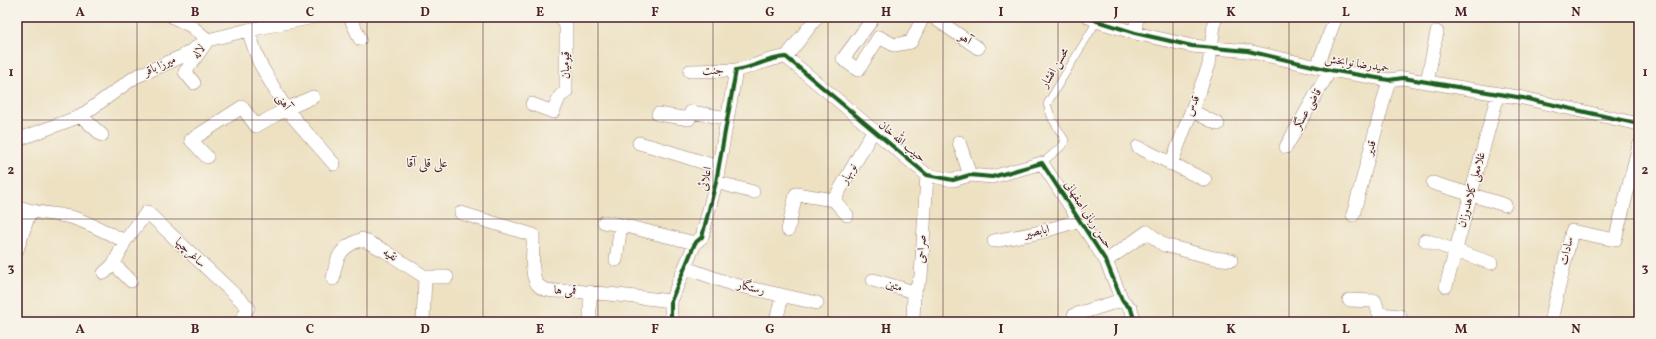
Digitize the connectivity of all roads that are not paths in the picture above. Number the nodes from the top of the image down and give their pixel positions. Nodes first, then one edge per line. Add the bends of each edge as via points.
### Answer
1 (314, 17) edge
2 (350, 17) edge
3 (561, 17) edge
4 (817, 17) edge
5 (871, 17) edge
6 (923, 17) edge
7 (933, 17) edge
8 (1137, 17) edge
9 (1215, 17) edge
10 (1336, 17) edge
11 (178, 18) edge
12 (1093, 19) edge
13 (248, 30) junction
14 (1437, 32) dead end
15 (1135, 33) junction
16 (360, 39) dead end
17 (208, 40) junction
18 (1212, 47) junction
19 (978, 48) dead end
20 (786, 57) junction
21 (1317, 67) junction
22 (736, 70) junction
23 (1330, 70) junction
24 (690, 71) dead end
25 (1389, 80) junction
26 (1427, 82) junction
27 (194, 83) dead end
28 (1498, 94) junction
29 (313, 97) dead end
30 (532, 104) dead end
31 (286, 109) junction
32 (1192, 111) junction
33 (658, 114) dead end
34 (81, 116) junction
35 (727, 118) junction
36 (1218, 124) dead end
37 (1639, 124) edge
38 (873, 131) junction
39 (102, 135) dead end
40 (17, 140) edge
41 (959, 142) dead end
42 (639, 143) dead end
43 (1639, 145) edge
44 (1138, 147) dead end
45 (1286, 147) dead end
46 (207, 157) dead end
47 (1042, 163) junction
48 (334, 164) dead end
49 (1171, 164) junction
50 (718, 167) junction
51 (927, 175) junction
52 (970, 175) junction
53 (1205, 180) dead end
54 (716, 182) junction
55 (1433, 183) dead end
56 (753, 192) dead end
57 (1471, 194) junction
58 (834, 200) junction
59 (1505, 204) dead end
60 (17, 206) edge
61 (30, 211) junction
62 (461, 213) dead end
63 (847, 215) dead end
64 (1353, 215) dead end
65 (1080, 220) junction
66 (604, 222) dead end
67 (621, 225) junction
68 (788, 230) dead end
69 (1425, 240) dead end
70 (125, 241) junction
71 (994, 241) dead end
72 (695, 243) junction
73 (17, 250) edge
74 (1456, 250) junction
75 (616, 260) dead end
76 (1231, 260) dead end
77 (1106, 261) junction
78 (1491, 263) dead end
79 (114, 264) junction
80 (686, 268) junction
81 (104, 273) dead end
82 (447, 276) dead end
83 (425, 277) junction
84 (333, 279) dead end
85 (873, 280) dead end
86 (131, 281) dead end
87 (1446, 286) dead end
88 (590, 292) junction
89 (914, 292) junction
90 (782, 296) junction
91 (1122, 300) junction
92 (1349, 300) dead end
93 (671, 301) junction
94 (817, 303) dead end
95 (1074, 316) dead end
96 (1552, 316) dead end
97 (241, 322) edge
98 (423, 322) edge
99 (590, 322) edge
100 (671, 322) edge
101 (776, 322) edge
102 (913, 322) edge
103 (1135, 322) edge
104 (1401, 322) edge

1 - 13 street, میرزا باقر
2 - 16 street
3 - 30 street, قیومیان via 566,26 566,92 560,96 553,112
4 - 20 street
5 - 6 street via 872,21 843,60 858,70 879,37 894,45 911,42
7 - 19 street, آهو
8 - 15 street
9 - 18 street, قدس
10 - 21 street
11 - 17 street
12 - 15 street, حمیدرضا نوابخش
12 - 47 lane, محسن افشار via 1047,104 1052,120 1065,140
13 - 17 street, میرزا باقر
13 - 31 street, آهنی via 259,62
14 - 26 street
15 - 18 street, حمیدرضا نوابخش via 1192,46
17 - 27 street, لاله via 185,72
17 - 34 street, میرزا باقر via 183,56 135,77
18 - 21 street, حمیدرضا نوابخش via 1248,51
18 - 32 street, قدس via 1209,65
20 - 22 street via 772,58
20 - 38 street, حبیب الله خان
21 - 23 street, حمیدرضا نوابخش
22 - 24 street, جنت
22 - 35 street, اعلائی
23 - 25 street, حمیدرضا نوابخش
23 - 45 street, قاضی عسگر
25 - 26 street, حمیدرضا نوابخش via 1403,78
25 - 64 street, قدیر
26 - 28 street, حمیدرضا نوابخش
28 - 37 street, حمیدرضا نوابخش
28 - 57 street, غلامعلی کلاهدوزان
29 - 31 street
31 - 46 street via 256,126 242,107 191,140
31 - 48 street, آهنی
32 - 36 street
32 - 49 street, قدس
33 - 35 street via 689,119 691,112
34 - 39 street
34 - 40 street, میرزا باقر
35 - 50 street, اعلائی
38 - 51 street, حبیب الله خان
38 - 58 street, نوبهار
41 - 52 street
42 - 50 street
43 - 96 street, سادات via 1615,240 1572,231
44 - 49 street
47 - 52 street, حبیب الله خان via 992,177
47 - 65 street, حسن ربانی اصفهانی
49 - 53 street
50 - 54 street, اعلائی
51 - 52 street, حبیب الله خان via 954,180
51 - 89 street, صراحی via 921,277
54 - 56 street
54 - 72 street, اعلائی via 702,237
55 - 57 street
57 - 59 street
57 - 74 street, غلامعلی کلاهدوزان
58 - 63 street
58 - 68 street via 796,194
60 - 61 street
61 - 70 street via 75,219
61 - 73 street
62 - 88 street, قمی ها via 533,234 532,272 538,285 546,290
65 - 71 street, ابابصیر via 1041,232
65 - 77 street, حسن ربانی اصفهانی
66 - 67 street
67 - 72 street
67 - 75 street
69 - 74 street
70 - 79 street, ساغرچیها
70 - 97 street, ساغرچیها via 147,212 248,307
72 - 80 street, اعلائی
74 - 78 street
74 - 87 street, غلامعلی کلاهدوزان
76 - 77 street via 1164,245 1147,232
77 - 91 street, حسن ربانی اصفهانی
79 - 81 street, ساغرچیها
79 - 86 street
80 - 90 street, رستگار via 731,284
80 - 93 street, اعلائی
82 - 83 street
83 - 84 street, نقیه via 362,239 350,243 336,259
83 - 98 street
85 - 89 street, متین
88 - 93 street, قمی ها
88 - 99 street
89 - 102 street, صراحی
90 - 94 street, رستگار
90 - 101 street
91 - 95 street
91 - 103 street, حسن ربانی اصفهانی via 1130,309
92 - 104 street via 1375,301 1378,314 1400,316
93 - 100 street, اعلائی

